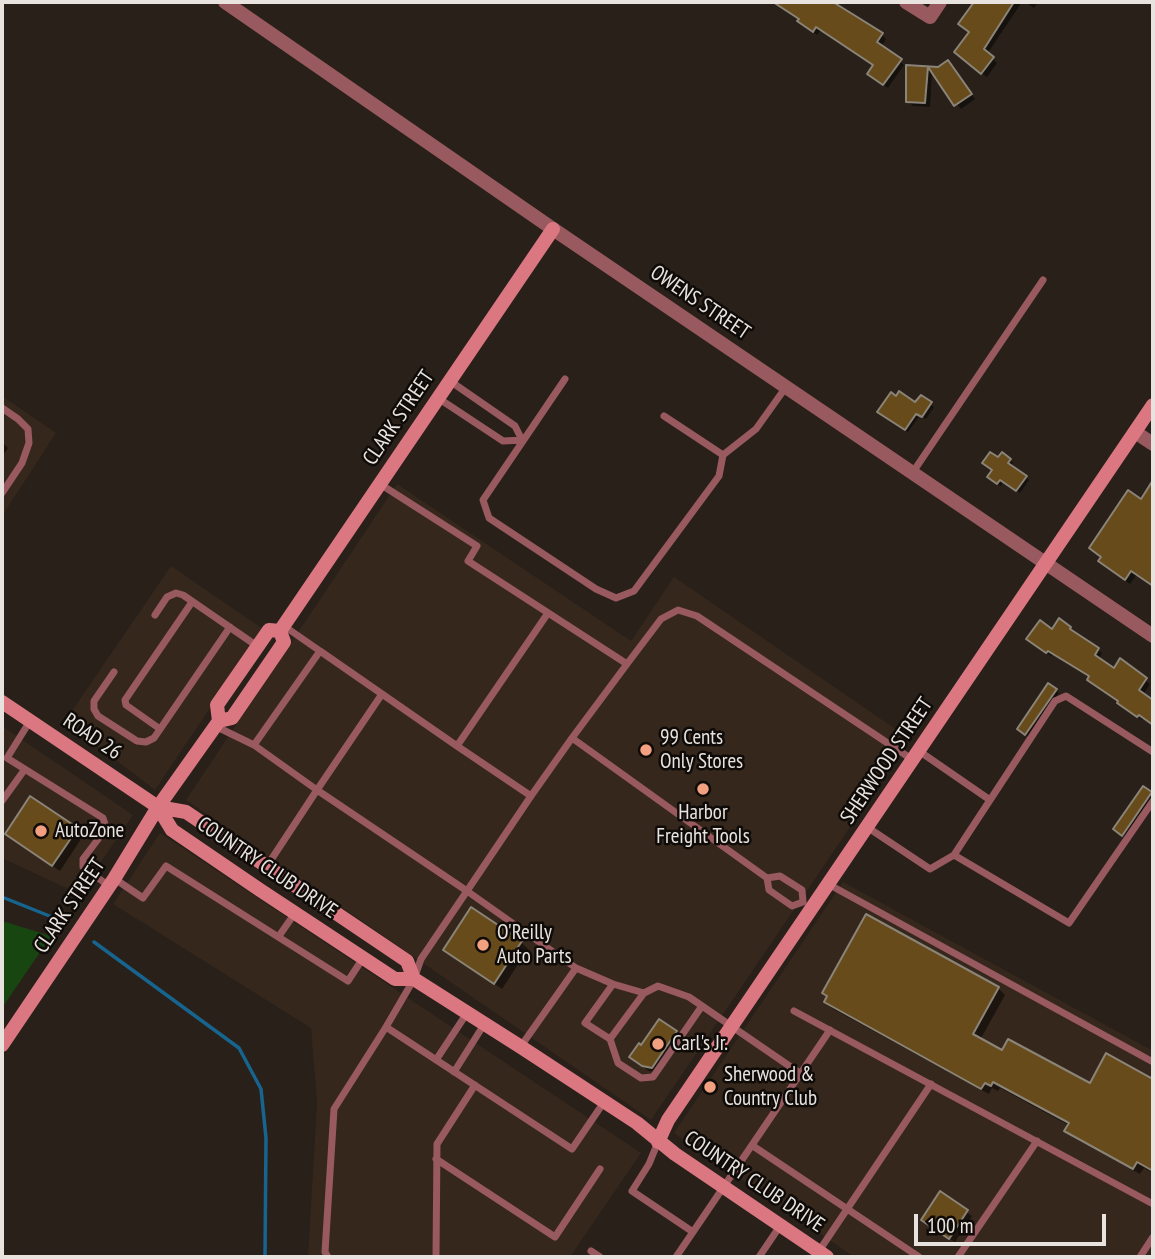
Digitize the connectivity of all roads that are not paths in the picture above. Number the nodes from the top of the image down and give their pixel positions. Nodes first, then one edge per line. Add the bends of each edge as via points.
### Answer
1 (225, 2) edge
2 (906, 2) edge
3 (940, 2) edge
4 (553, 229) junction
5 (1043, 280) dead end
6 (565, 379) dead end
7 (450, 381) junction
8 (787, 387) junction
9 (438, 398) junction
10 (1153, 405) edge
11 (2, 408) edge
12 (664, 416) dead end
13 (1135, 432) junction
14 (522, 440) junction
15 (1153, 444) edge
16 (723, 455) junction
17 (913, 472) junction
18 (380, 484) junction
19 (2, 493) edge
20 (1046, 563) junction
21 (192, 602) junction
22 (548, 612) junction
23 (155, 615) dead end
24 (230, 627) junction
25 (282, 628) junction
26 (1153, 636) edge
27 (258, 646) junction
28 (320, 651) junction
29 (627, 664) junction
30 (114, 672) dead end
31 (382, 694) junction
32 (2, 702) edge
33 (239, 708) junction
34 (30, 720) junction
35 (217, 724) junction
36 (160, 729) junction
37 (572, 738) junction
38 (254, 745) junction
39 (457, 746) junction
40 (1153, 752) edge
41 (916, 755) junction
42 (4, 756) edge
43 (25, 769) junction
44 (317, 790) junction
45 (531, 796) junction
46 (990, 800) junction
47 (2, 801) edge
48 (1153, 801) edge
49 (158, 807) junction
50 (867, 827) junction
51 (954, 855) junction
52 (267, 867) junction
53 (767, 878) junction
54 (112, 882) junction
55 (828, 884) junction
56 (467, 891) junction
57 (807, 905) junction
58 (295, 913) junction
59 (279, 936) junction
60 (363, 958) junction
61 (576, 968) junction
62 (414, 979) junction
63 (613, 984) junction
64 (644, 993) junction
65 (702, 1006) junction
66 (794, 1011) dead end
67 (467, 1012) junction
68 (485, 1023) junction
69 (386, 1027) junction
70 (731, 1027) junction
71 (830, 1030) junction
72 (610, 1039) junction
73 (2, 1045) edge
74 (521, 1047) junction
75 (436, 1060) junction
76 (1153, 1062) edge
77 (454, 1072) junction
78 (801, 1073) junction
79 (931, 1084) junction
80 (475, 1085) junction
81 (604, 1102) junction
82 (1037, 1141) junction
83 (658, 1142) junction
84 (753, 1146) junction
85 (436, 1159) junction
86 (600, 1169) dead end
87 (724, 1188) junction
88 (1153, 1204) edge
89 (847, 1209) junction
90 (780, 1226) junction
91 (693, 1232) junction
92 (1153, 1237) edge
93 (591, 1251) dead end
94 (823, 1254) edge
95 (328, 1257) edge
96 (436, 1257) edge
97 (600, 1257) edge
98 (676, 1257) edge
99 (759, 1257) edge
100 (919, 1257) edge
101 (958, 1257) edge
102 (1140, 1257) edge

1 - 4 street, OWENS STREET
2 - 3 street via 930,17
4 - 7 street, CLARK STREET
4 - 8 street, OWENS STREET
5 - 17 lane
6 - 14 lane
7 - 9 street, CLARK STREET
7 - 14 lane via 515,426
8 - 16 lane via 756,429
8 - 17 street, OWENS STREET
9 - 14 lane via 503,441
9 - 18 street, CLARK STREET
10 - 13 street, SHERWOOD STREET
11 - 19 lane via 28,429 29,443
12 - 16 lane
13 - 15 street
13 - 20 street, SHERWOOD STREET
14 - 16 lane via 483,500 489,518 596,589 616,597 635,590 719,476
17 - 20 street, OWENS STREET
18 - 22 lane via 477,546 468,561
18 - 25 street, CLARK STREET
20 - 26 street, OWENS STREET
20 - 41 street, SHERWOOD STREET
21 - 23 lane via 176,593 167,597
21 - 24 lane
21 - 36 lane via 125,700
22 - 29 lane
22 - 39 lane
24 - 27 lane
24 - 36 lane
25 - 27 street, CLARK STREET via 269,630
25 - 28 lane
25 - 33 street, CLARK STREET via 284,642
27 - 33 street via 263,653 237,696
27 - 35 street, CLARK STREET via 217,705
28 - 31 lane
28 - 38 lane
29 - 37 lane
29 - 41 lane via 661,620 678,610 697,616
30 - 36 lane via 94,701 98,716 136,741 154,738
31 - 39 lane
31 - 44 lane
32 - 34 street, ROAD 26
33 - 35 street, CLARK STREET via 232,719
34 - 42 lane
34 - 49 street, ROAD 26
35 - 38 lane
35 - 49 street, CLARK STREET
37 - 45 lane
37 - 53 lane
38 - 44 lane
39 - 45 lane
40 - 46 lane via 1066,696 1055,701
41 - 46 lane
41 - 50 street, SHERWOOD STREET
42 - 43 lane
43 - 47 lane
43 - 54 lane via 103,818 102,834 83,859 83,867
44 - 52 lane
44 - 56 lane
45 - 56 lane
46 - 51 lane
48 - 51 lane via 1069,923
49 - 52 street, COUNTRY CLUB DRIVE via 186,812
49 - 54 street, CLARK STREET
49 - 58 street, COUNTRY CLUB DRIVE via 172,830
50 - 51 lane via 930,869
50 - 55 street, SHERWOOD STREET
52 - 62 street, COUNTRY CLUB DRIVE via 407,961
53 - 57 lane via 780,876 802,890
53 - 57 lane via 769,890 792,906
54 - 59 lane via 143,898 166,866
54 - 73 street, CLARK STREET
55 - 57 street, SHERWOOD STREET
55 - 76 lane
56 - 61 lane
56 - 62 lane via 421,959
57 - 70 street, SHERWOOD STREET
58 - 59 lane
58 - 60 street, COUNTRY CLUB DRIVE
59 - 60 lane via 348,981
60 - 62 street, COUNTRY CLUB DRIVE via 395,979
61 - 63 lane
61 - 74 lane
62 - 67 street, COUNTRY CLUB DRIVE
62 - 69 lane
63 - 64 lane
63 - 72 lane via 585,1023
64 - 65 lane via 658,986
64 - 72 lane
65 - 70 lane
65 - 72 lane via 653,1077 641,1078 618,1063
66 - 71 lane
67 - 68 street, COUNTRY CLUB DRIVE
67 - 75 lane
68 - 74 street, COUNTRY CLUB DRIVE
68 - 77 lane
69 - 75 lane
69 - 95 lane via 334,1109
70 - 78 lane
70 - 83 street, SHERWOOD STREET
71 - 78 lane
71 - 79 lane
74 - 81 street, COUNTRY CLUB DRIVE
75 - 77 lane
77 - 80 lane
78 - 84 lane
79 - 82 lane
79 - 89 lane
80 - 81 lane via 572,1149
80 - 85 lane via 437,1144
81 - 83 street, COUNTRY CLUB DRIVE
82 - 88 lane
82 - 101 lane
83 - 87 street, COUNTRY CLUB DRIVE
83 - 91 lane via 632,1191
84 - 87 lane
84 - 89 lane
85 - 86 lane via 555,1237
85 - 96 lane
87 - 90 street, COUNTRY CLUB DRIVE
87 - 91 lane
89 - 94 lane
89 - 100 lane
90 - 94 street, COUNTRY CLUB DRIVE
90 - 99 lane
91 - 98 lane
92 - 102 lane
93 - 97 lane

